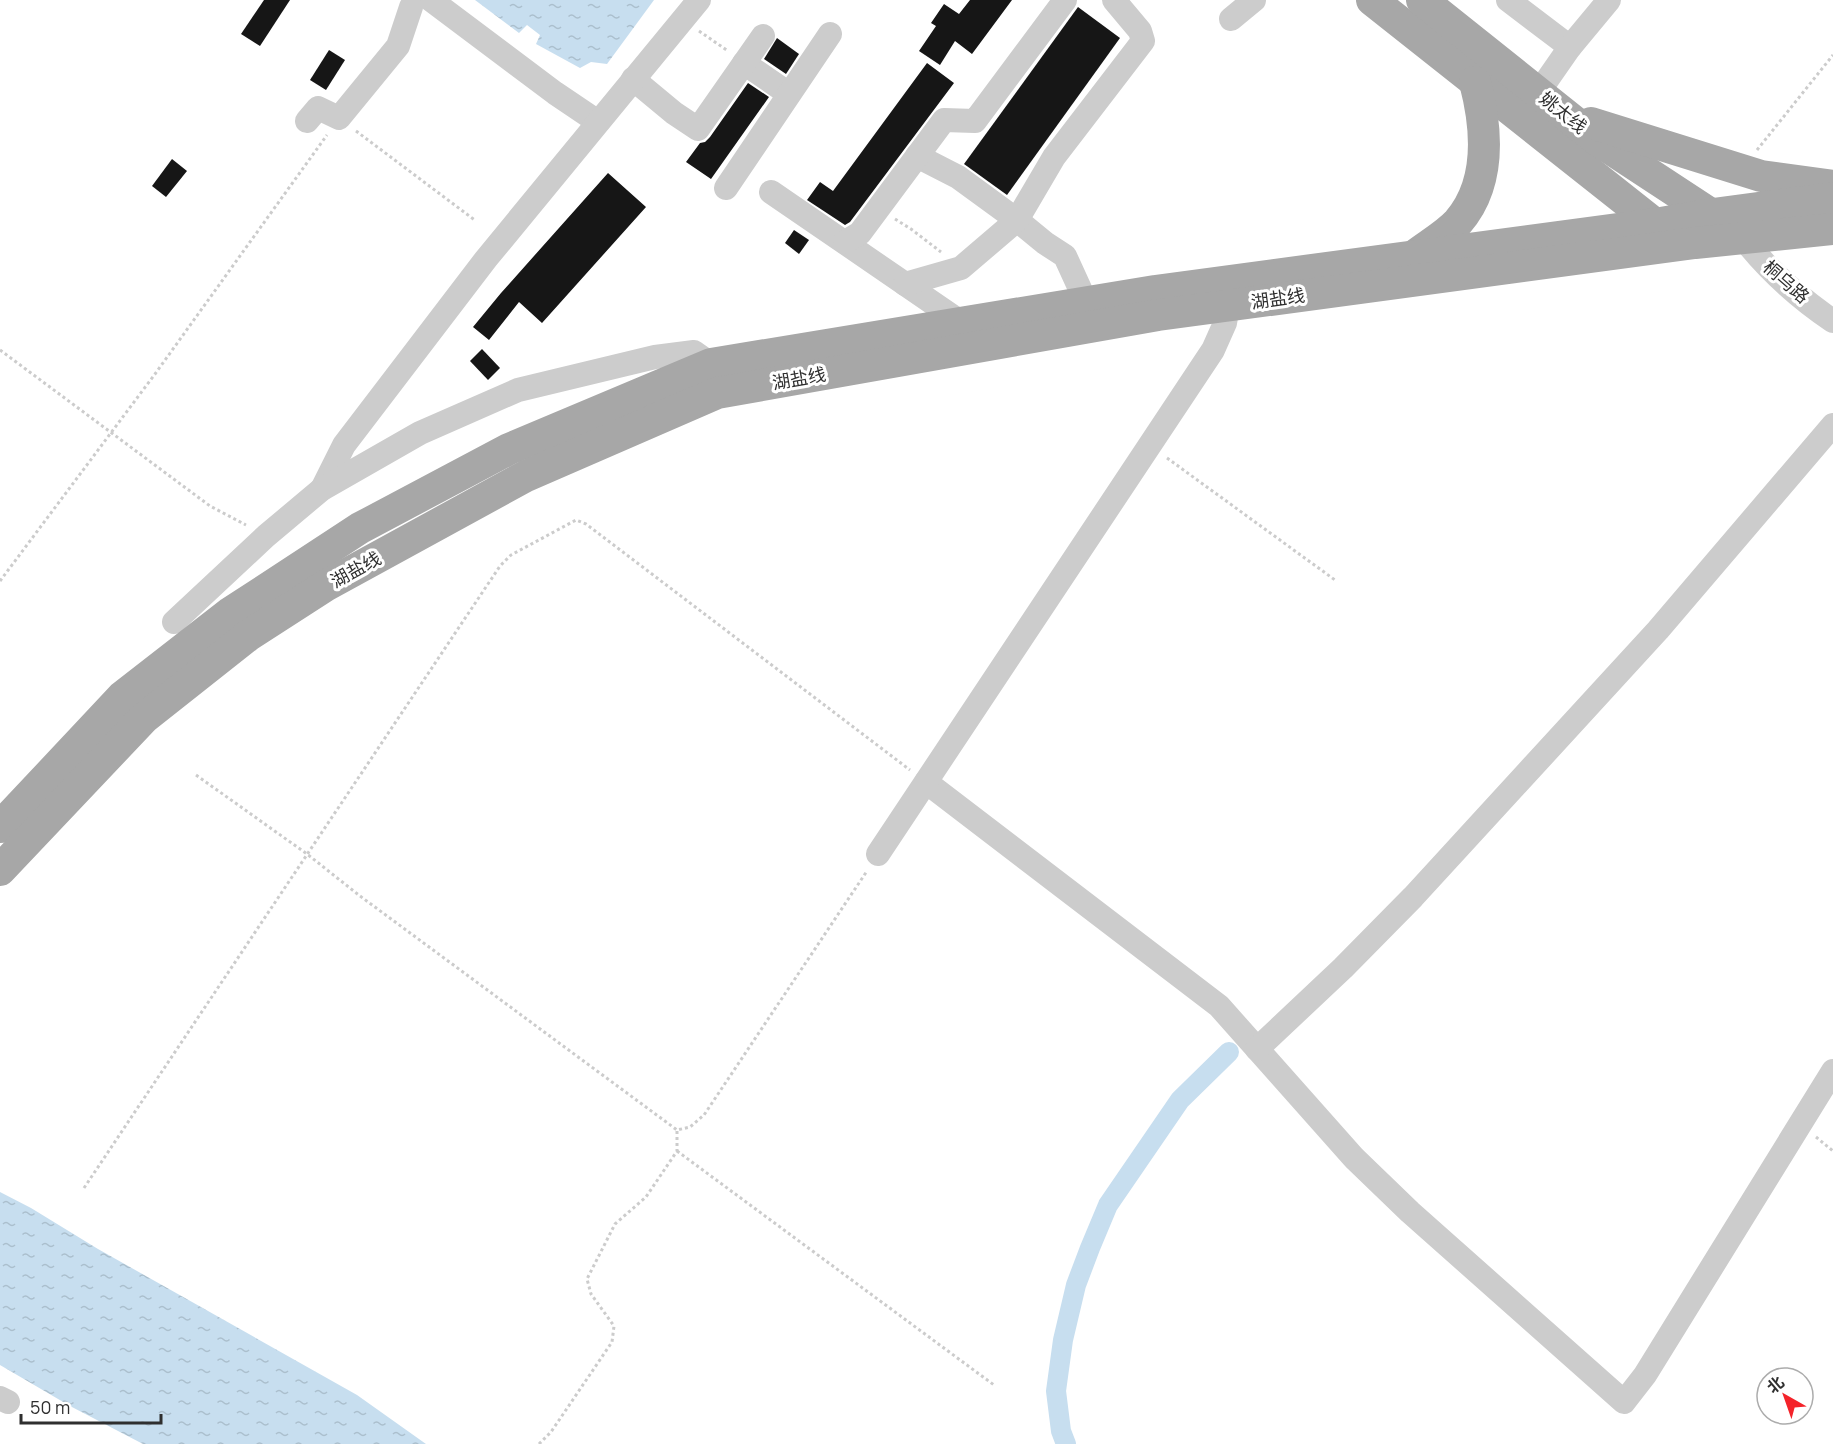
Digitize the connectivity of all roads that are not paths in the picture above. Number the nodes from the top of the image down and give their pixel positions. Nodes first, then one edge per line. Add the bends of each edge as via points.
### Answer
1 (699, 0) edge
2 (1065, 0) edge
3 (1114, 0) edge
4 (1254, 0) edge
5 (1372, 0) edge
6 (1422, 0) edge
7 (1508, 0) edge
8 (1609, 0) edge
9 (421, 4) edge
10 (1231, 19) dead end
11 (830, 34) dead end
12 (763, 36) dead end
13 (1570, 47) junction
14 (744, 63) junction
15 (633, 79) junction
16 (1475, 81) junction
17 (1538, 93) junction
18 (789, 94) junction
19 (1567, 116) junction
20 (307, 121) dead end
21 (598, 122) junction
22 (917, 156) junction
23 (1833, 186) edge
24 (726, 188) dead end
25 (771, 192) dead end
26 (1833, 198) edge
27 (1713, 214) junction
28 (1017, 220) junction
29 (1654, 224) junction
30 (1833, 229) edge
31 (1743, 238) junction
32 (845, 242) junction
33 (1695, 243) junction
34 (1413, 256) junction
35 (905, 284) junction
36 (1086, 302) junction
37 (1228, 306) junction
38 (1833, 321) edge
39 (963, 322) junction
40 (711, 364) junction
41 (1833, 425) edge
42 (322, 489) junction
43 (174, 622) dead end
44 (926, 782) junction
45 (0, 827) edge
46 (878, 854) road end
47 (0, 870) edge
48 (1257, 1049) junction
49 (1833, 1071) edge

1 - 15 street
2 - 22 street via 975,121 944,120
3 - 28 street via 1140,30 1143,41 1054,157
4 - 10 street
5 - 16 main road, 姚太线
6 - 17 main road, 姚太线
7 - 13 street
8 - 13 street
9 - 20 street via 398,46 339,118 318,108
9 - 21 street
11 - 18 street
12 - 14 street
13 - 17 street
14 - 15 street via 698,129
14 - 18 street
15 - 21 street
16 - 29 main road, 姚太线
16 - 34 main road via 1485,140 1481,176 1473,201 1457,223
17 - 19 main road, 姚太线
18 - 24 street
19 - 23 main road via 1761,176
19 - 27 main road, 姚太线
21 - 42 street via 486,259 344,445
22 - 28 street via 958,177
22 - 32 street via 860,233
25 - 32 street
26 - 27 main road, 湖盐线
27 - 29 main road, 湖盐线
27 - 31 main road, 姚太线
28 - 35 street via 961,268
28 - 36 street via 1065,256
29 - 33 main road, 姚太线
29 - 34 main road, 湖盐线
30 - 31 main road, 湖盐线
31 - 33 main road, 湖盐线
31 - 38 street, 桐乌路 via 1761,261
32 - 35 street
33 - 37 main road, 湖盐线
34 - 36 main road, 湖盐线
35 - 39 street
36 - 39 main road, 湖盐线
37 - 44 street via 1213,350 1156,453
37 - 47 main road, 湖盐线 via 717,393 526,476 325,586 249,635 144,718
39 - 40 main road, 湖盐线
40 - 42 street via 694,352 655,357 518,390 420,433
40 - 45 main road, 湖盐线 via 509,449 360,528 230,613 122,698
41 - 48 street via 1659,630 1413,897
42 - 43 street
44 - 46 street
44 - 48 street via 1219,1006
48 - 49 street via 1354,1158 1410,1212 1624,1402 1645,1376

